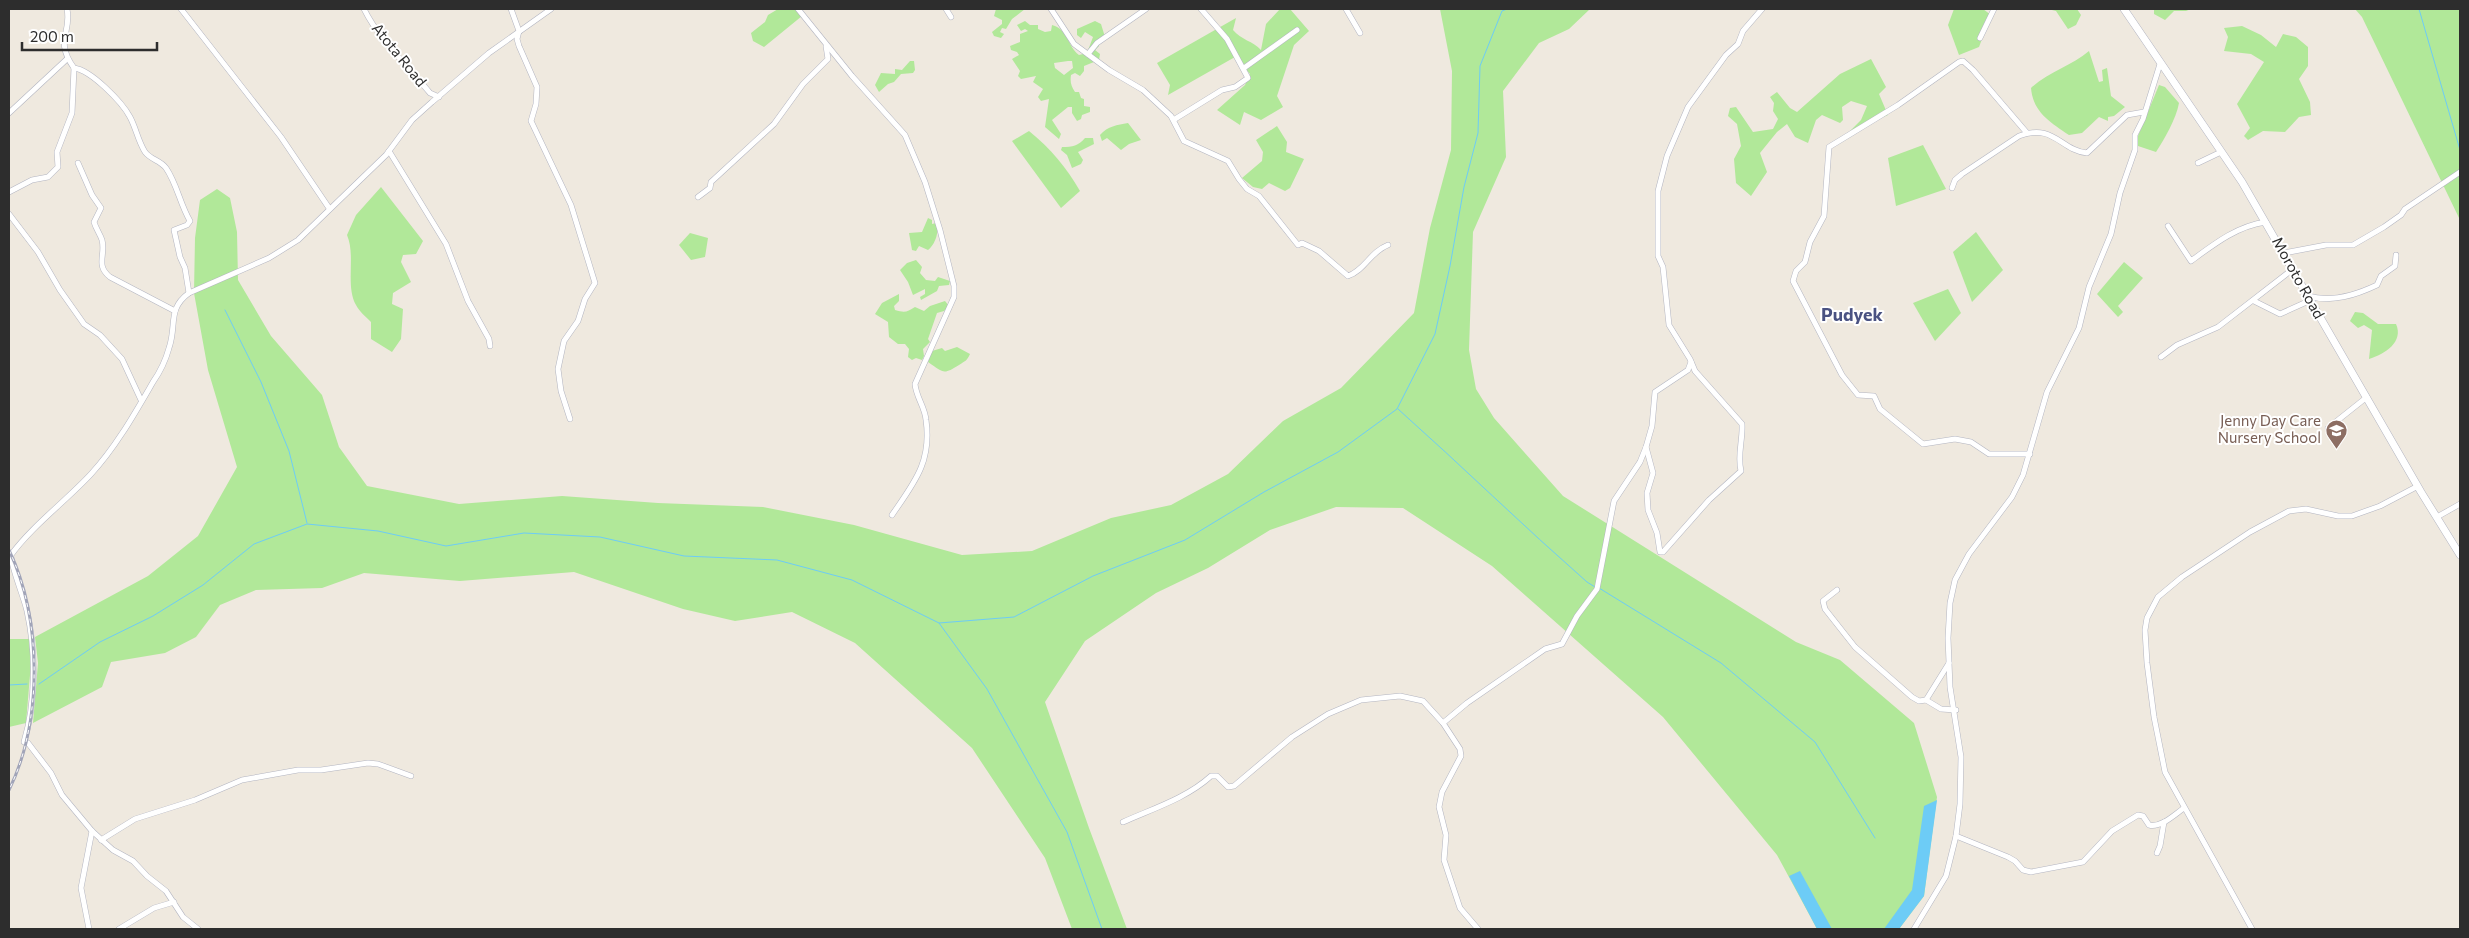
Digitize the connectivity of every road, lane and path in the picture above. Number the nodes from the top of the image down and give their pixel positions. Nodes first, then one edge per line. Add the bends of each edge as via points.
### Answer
1 (67, 9) edge
2 (181, 9) edge
3 (364, 9) edge
4 (511, 9) edge
5 (551, 9) edge
6 (798, 9) edge
7 (946, 9) edge
8 (1051, 9) edge
9 (1146, 9) edge
10 (1201, 9) edge
11 (1346, 9) edge
12 (1762, 9) edge
13 (1994, 9) edge
14 (2124, 9) edge
15 (950, 17) dead end
16 (1297, 30) dead end
17 (519, 31) junction
18 (1360, 33) dead end
19 (1980, 38) dead end
20 (826, 45) junction
21 (1088, 54) junction
22 (68, 59) junction
23 (2160, 64) junction
24 (74, 68) junction
25 (1244, 68) junction
26 (438, 97) junction
27 (2144, 112) junction
28 (9, 113) edge
29 (1175, 119) junction
30 (2027, 133) junction
31 (389, 151) junction
32 (2221, 152) junction
33 (78, 163) dead end
34 (2198, 163) dead end
35 (2460, 172) edge
36 (1952, 188) dead end
37 (9, 192) edge
38 (698, 197) dead end
39 (329, 208) junction
40 (9, 214) edge
41 (2266, 222) junction
42 (2168, 226) dead end
43 (1388, 245) dead end
44 (2284, 252) junction
45 (2396, 255) dead end
46 (2293, 268) junction
47 (189, 293) junction
48 (2309, 298) junction
49 (2254, 300) junction
50 (175, 311) junction
51 (490, 346) dead end
52 (2161, 357) dead end
53 (1692, 361) junction
54 (1688, 370) junction
55 (1695, 371) junction
56 (2367, 397) junction
57 (142, 400) junction
58 (570, 419) dead end
59 (2328, 428) dead end
60 (1646, 447) junction
61 (2030, 454) junction
62 (2418, 486) junction
63 (2460, 504) edge
64 (892, 515) dead end
65 (2437, 517) junction
66 (2460, 555) edge
67 (1837, 590) dead end
68 (1949, 663) junction
69 (1926, 700) junction
70 (1956, 710) junction
71 (1443, 723) junction
72 (411, 776) dead end
73 (2184, 808) junction
74 (1123, 822) dead end
75 (2164, 822) junction
76 (92, 832) junction
77 (1956, 836) junction
78 (101, 840) junction
79 (2157, 853) dead end
80 (174, 902) junction
81 (90, 929) edge
82 (119, 929) edge
83 (198, 929) edge
84 (1478, 929) edge
85 (1914, 929) edge
86 (2252, 929) edge

1 - 22 street via 64,43
2 - 39 street via 281,137
3 - 26 street, Atota Road via 384,40 430,93
4 - 17 street
5 - 17 street
6 - 20 street
7 - 15 street
8 - 21 street via 1072,42
9 - 21 street via 1097,43
10 - 25 street via 1227,39
11 - 18 street
12 - 53 street via 1688,107 1667,156 1658,191 1658,256 1663,267 1667,318 1673,334
13 - 19 street
14 - 23 main road, Moroto Road
16 - 25 street
17 - 26 street
17 - 58 street via 519,46 537,87 531,121 571,205 595,282 578,321 564,341 560,361 561,391
20 - 38 street via 828,59 802,84 774,124
20 - 64 street via 910,143 925,182 954,286 952,305 915,384 926,420 926,460
21 - 29 street via 1143,90
22 - 24 street
22 - 28 street
23 - 27 street
23 - 32 main road, Moroto Road
24 - 37 street via 72,114 57,152 58,167 48,177 32,180
24 - 47 street via 97,80 126,112 144,151 164,165 174,184 190,221 174,230
25 - 29 street via 1248,78
26 - 31 street via 412,120
27 - 30 street via 2127,115 2087,153 2080,153 2049,133
27 - 61 street via 2110,234 2079,328 2047,392
29 - 43 street via 1184,141 1228,160 1247,189 1259,196 1298,245 1302,243 1319,251 1345,275 1354,273 1373,253
30 - 36 street via 1999,147 1962,174
30 - 61 street via 1973,70 1963,61 1959,62 1829,148 1824,216 1810,242 1805,262 1796,271 1793,281 1844,379 1858,395 1874,396 1880,409 1923,444 1955,438 1971,442 1989,454
31 - 39 street
31 - 51 street via 451,253 468,301 490,339
32 - 34 street
32 - 41 main road, Moroto Road
33 - 50 street via 100,205 100,213 94,222 102,241 100,259 103,271
35 - 44 street via 2384,227 2353,245 2326,245
39 - 47 street via 298,240 278,254
40 - 57 street via 38,252 84,324 100,335 122,359
41 - 42 street via 2251,224 2226,236 2191,261
41 - 44 main road, Moroto Road
44 - 46 main road, Moroto Road
45 - 48 street via 2395,266 2380,276 2377,285 2363,292 2333,299
46 - 48 main road, Moroto Road
46 - 49 street
47 - 50 street via 181,299
48 - 49 street via 2280,314
48 - 56 main road, Moroto Road
49 - 52 street via 2218,327
50 - 57 street via 170,348
53 - 54 street
53 - 55 street
54 - 55 street
54 - 60 street via 1655,392 1652,426
55 - 60 street via 1742,424 1741,471 1709,500 1663,552 1660,552 1648,510 1646,493 1653,473
56 - 59 street
56 - 62 main road, Moroto Road
57 - 76 street via 93,472 11,557 27,612 32,655 30,706 24,742 51,773 62,794
60 - 71 street via 1614,501 1597,589 1577,616 1566,640 1545,649 1467,702
61 - 68 street via 2015,492 1969,554 1955,580 1950,603
62 - 65 main road, Moroto Road
62 - 73 street via 2352,516 2306,509 2289,511 2250,532 2182,577 2151,606 2145,630 2154,717 2165,772
63 - 65 street
65 - 66 main road, Moroto Road
67 - 69 street via 1823,604 1848,640 1908,694 1918,701
68 - 69 street
68 - 70 street via 1950,687
69 - 70 street via 1941,709
70 - 77 street via 1962,780
71 - 74 street via 1428,705 1412,697 1361,700 1328,714 1292,737 1234,786 1228,787 1217,776 1211,776 1177,797
71 - 84 street via 1458,744 1461,756 1442,792 1439,807 1446,835 1444,860 1460,908
72 - 78 street via 378,764 368,764 298,770 242,780 195,800 135,819
73 - 75 street
73 - 86 street
75 - 77 street via 2150,826 2143,816 2138,815 2112,831 2082,862 2031,872 2023,870 2008,857
75 - 79 street
76 - 78 street
76 - 81 street via 81,888
77 - 85 street via 1943,883
78 - 80 street via 133,861
80 - 82 street via 154,908
80 - 83 street via 183,917

